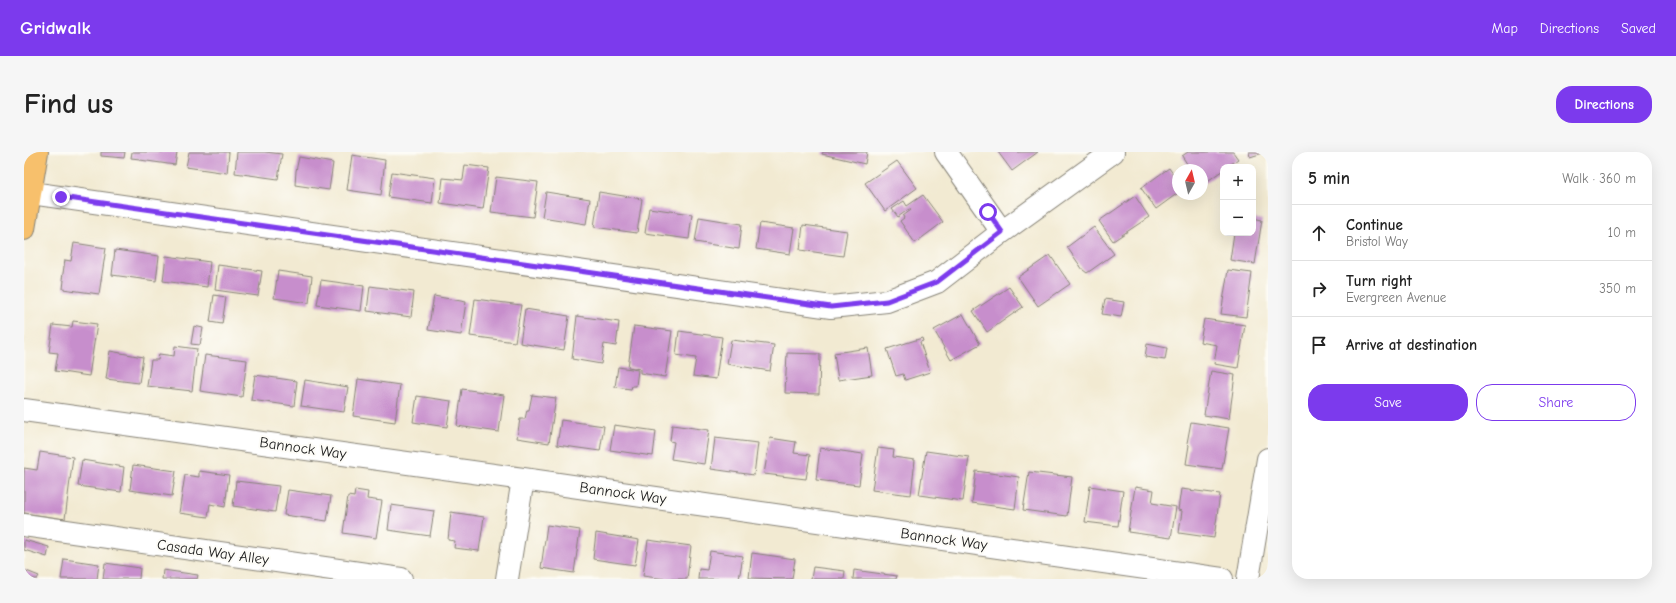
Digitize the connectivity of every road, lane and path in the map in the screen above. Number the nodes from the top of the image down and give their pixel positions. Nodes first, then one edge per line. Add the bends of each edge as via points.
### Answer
1 (37, 152) edge
2 (946, 152) edge
3 (1113, 152) edge
4 (27, 192) edge
5 (24, 229) edge
6 (1002, 232) junction
7 (24, 410) edge
8 (1268, 460) edge
9 (523, 479) junction
10 (24, 525) edge
11 (401, 579) edge
12 (507, 579) edge
13 (1222, 579) edge
14 (1248, 579) edge

1 - 4 main road
2 - 6 street
3 - 6 street
4 - 5 main road
4 - 6 street via 831,307 887,301 937,282
7 - 9 street, Bannock Way
8 - 14 street
9 - 12 street
9 - 13 street, Bannock Way
10 - 11 street, Casada Way Alley

